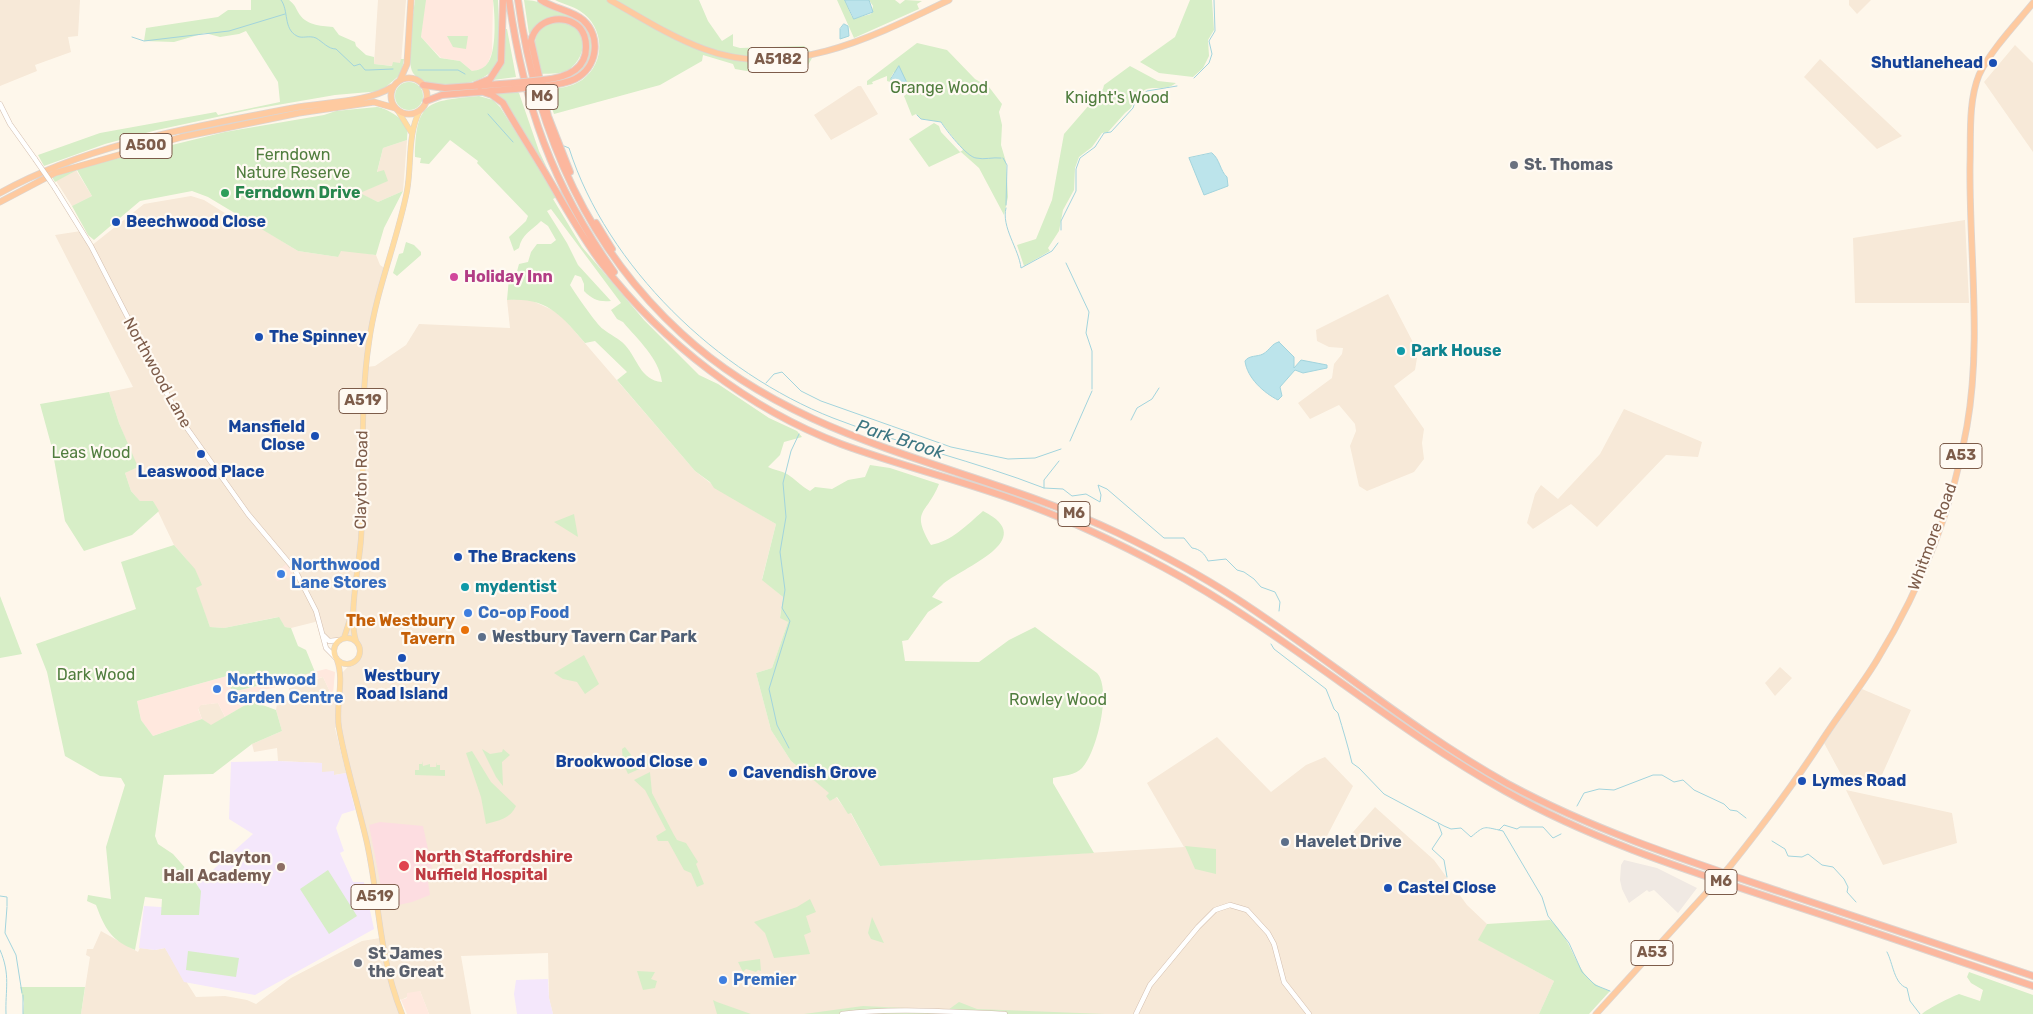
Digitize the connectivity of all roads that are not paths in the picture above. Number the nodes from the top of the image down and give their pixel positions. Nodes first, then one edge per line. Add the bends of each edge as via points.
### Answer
1 (411, 0) edge
2 (503, 0) edge
3 (509, 0) edge
4 (518, 0) edge
5 (541, 0) edge
6 (610, 0) edge
7 (949, 0) edge
8 (2033, 3) edge
9 (407, 64) junction
10 (415, 79) junction
11 (400, 80) junction
12 (543, 83) junction
13 (423, 85) junction
14 (392, 87) junction
15 (478, 88) junction
16 (426, 101) junction
17 (0, 104) edge
18 (397, 109) junction
19 (420, 110) junction
20 (411, 133) junction
21 (0, 193) edge
22 (0, 202) edge
23 (629, 277) junction
24 (677, 341) junction
25 (355, 598) junction
26 (323, 635) junction
27 (342, 639) junction
28 (356, 641) junction
29 (336, 659) junction
30 (351, 664) junction
31 (341, 677) junction
32 (2033, 976) edge
33 (2033, 986) edge
34 (402, 1014) edge
35 (842, 1014) edge
36 (1005, 1014) edge
37 (1136, 1014) edge
38 (1309, 1014) edge
39 (1596, 1014) edge

1 - 9 highway
2 - 15 highway, M6 via 501,62 490,79
3 - 24 highway, M6 via 528,100 552,167 594,244 617,277
4 - 23 highway, M6 via 538,100 559,161 602,242
5 - 12 highway, M6 via 584,21 593,36 595,49 593,60 582,74 568,82
6 - 7 highway, A5182 via 703,49 746,58 779,60 823,52 864,39
8 - 39 highway, Whitmore Road / A53, bridge via 1983,67 1977,81 1973,102 1970,180 1972,391 1958,466 1921,577 1877,660 1772,815
9 - 10 highway
9 - 11 highway
10 - 11 highway
10 - 13 highway
11 - 14 highway
12 - 15 highway, M6, bridge
12 - 23 highway, M6 via 567,75 583,61 586,39 574,24 556,20 540,25 532,36 532,54 563,158 593,218
13 - 15 highway, M6
13 - 16 highway
14 - 18 highway via 390,98
14 - 21 highway, A500 via 376,95 191,128 99,151 56,165
15 - 16 highway, M6
15 - 24 highway, M6 via 503,103 603,265 640,308
16 - 19 highway
17 - 26 street, Northwood Lane, bridge via 91,246 179,416 248,514 292,565 312,601
18 - 19 highway via 411,114
18 - 20 main road
18 - 22 highway, A500 via 374,102 299,113 182,137 55,173
19 - 20 main road, A519
20 - 25 main road, Clayton Road / A519 via 410,175 376,303 367,355 362,508
23 - 32 highway, M6 via 683,335 722,367 777,402 812,421 870,443 1033,497 1164,556 1234,597 1442,743 1525,792 1585,821 1673,856
24 - 33 highway, M6 via 731,384 778,413 832,440 1031,506 1106,538 1197,585 1434,749 1557,818 1682,869
25 - 27 main road, Clayton Road / A519 via 350,624
25 - 28 main road, Clayton Road / A519
26 - 27 street via 329,641
26 - 29 street, Northwood Lane via 326,648
27 - 28 main road
27 - 29 main road, Clayton Road / A519 via 334,649
28 - 30 main road, Clayton Road / A519 via 360,654
29 - 30 main road
29 - 31 main road, Clayton Road / A519
30 - 31 main road, Clayton Road / A519
31 - 34 main road, Clayton Road / A519 via 339,726 367,843 384,958 391,988
35 - 36 street via 881,1011
37 - 38 street via 1150,985 1198,927 1215,910 1230,905 1247,910 1268,933 1284,982

